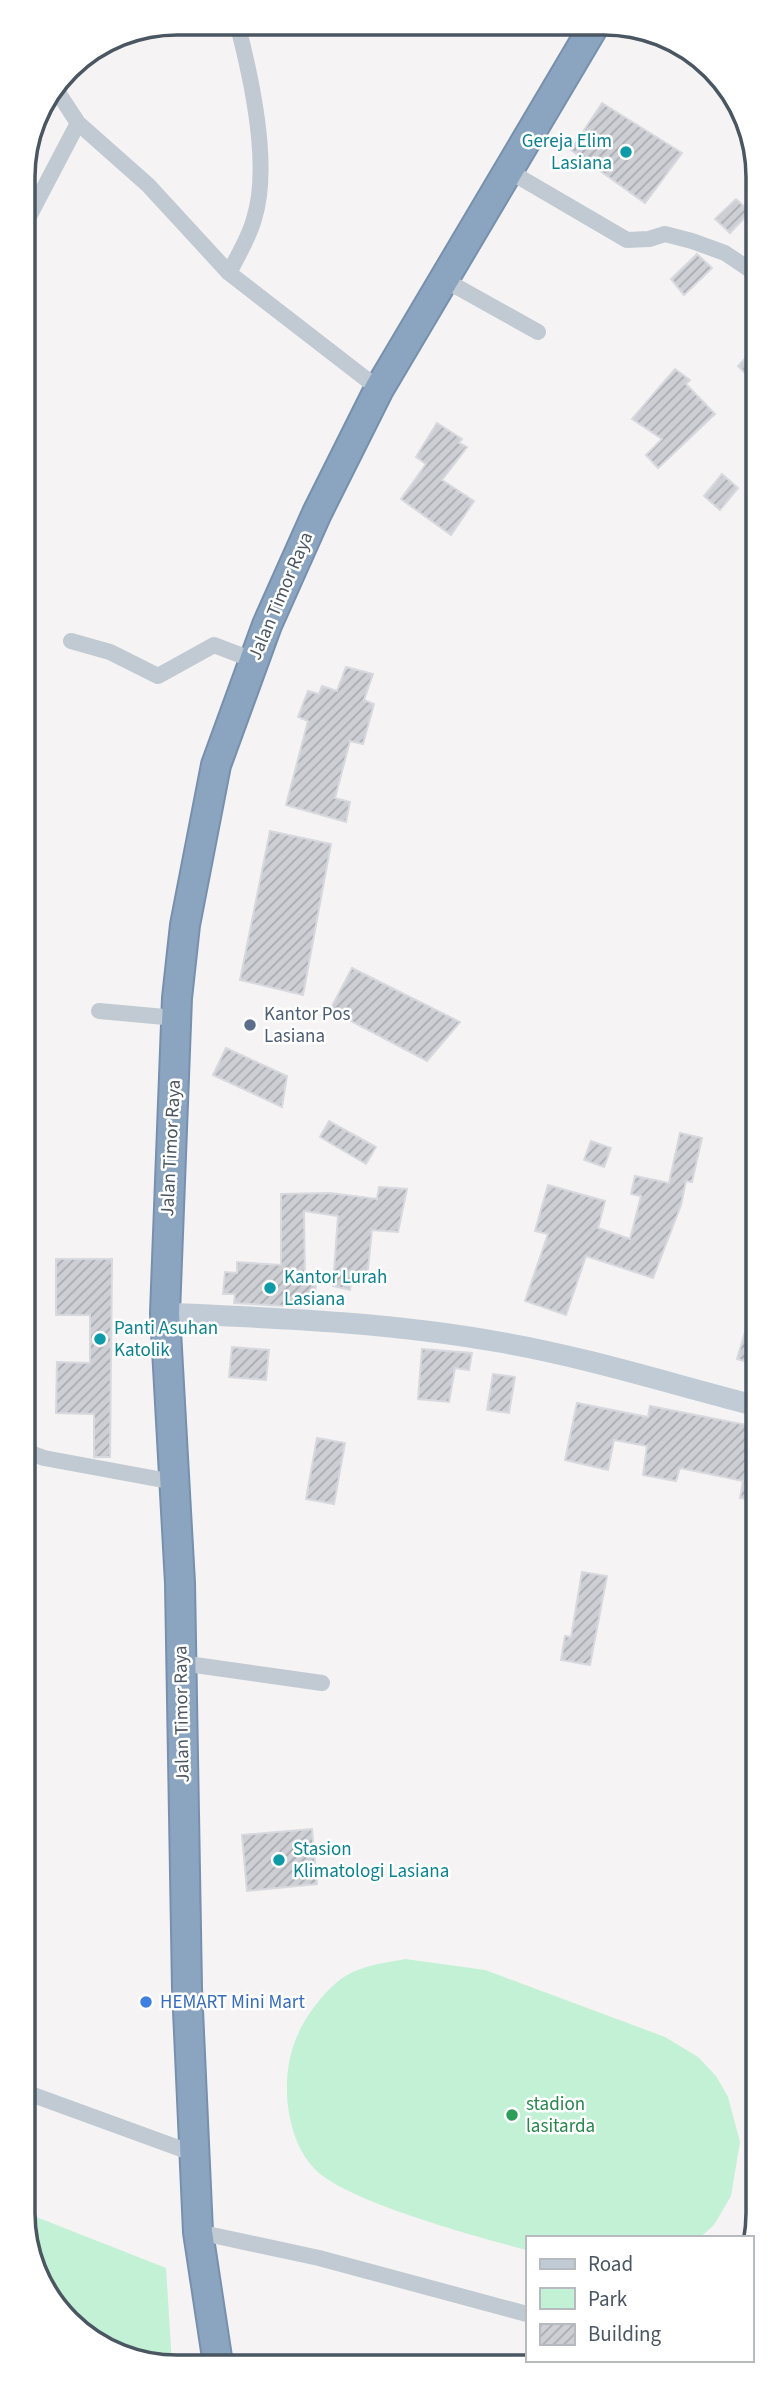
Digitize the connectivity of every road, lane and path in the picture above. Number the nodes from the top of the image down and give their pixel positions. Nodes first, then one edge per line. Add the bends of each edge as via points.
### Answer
1 (240, 35) edge
2 (589, 35) edge
3 (60, 96) edge
4 (78, 123) junction
5 (508, 170) junction
6 (35, 205) edge
7 (746, 268) edge
8 (229, 273) junction
9 (443, 279) junction
10 (538, 332) dead end
11 (379, 389) junction
12 (71, 641) dead end
13 (253, 660) junction
14 (99, 1011) dead end
15 (176, 1018) junction
16 (165, 1314) junction
17 (746, 1403) edge
18 (35, 1455) edge
19 (174, 1482) junction
20 (181, 1663) junction
21 (322, 1683) dead end
22 (35, 2096) edge
23 (195, 2154) junction
24 (198, 2232) junction
25 (526, 2314) edge
26 (217, 2355) edge

1 - 8 street via 253,85 259,198
2 - 5 highway, Jalan Timor Raya
3 - 4 street
4 - 6 street
4 - 8 street via 148,186
5 - 7 street via 627,240 665,234 725,253
5 - 9 highway, Jalan Timor Raya
8 - 11 street
9 - 10 street
9 - 11 highway, Jalan Timor Raya
11 - 13 highway, Jalan Timor Raya via 317,513
12 - 13 street via 110,652 158,676 214,645
13 - 15 highway, Jalan Timor Raya via 216,765 185,925
14 - 15 street
15 - 16 highway, Jalan Timor Raya
16 - 17 street via 362,1323 498,1342
16 - 19 highway, Jalan Timor Raya
18 - 19 street
19 - 20 highway, Jalan Timor Raya
20 - 21 street
20 - 23 highway, Jalan Timor Raya
22 - 23 street
23 - 24 highway, Jalan Timor Raya
24 - 25 street via 319,2258
24 - 26 highway, Jalan Timor Raya

